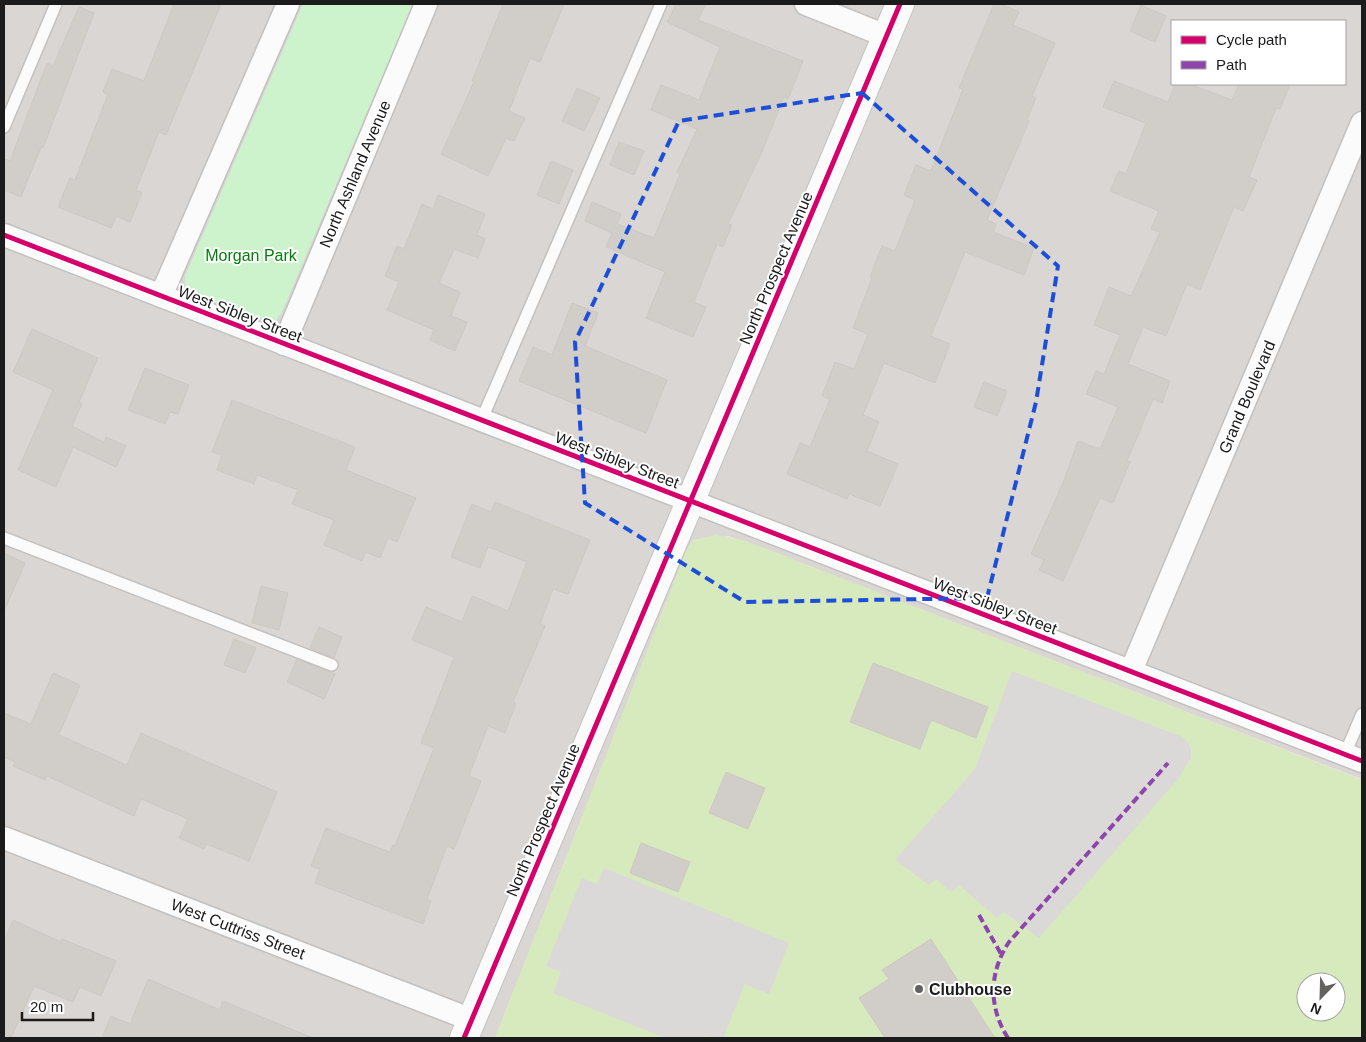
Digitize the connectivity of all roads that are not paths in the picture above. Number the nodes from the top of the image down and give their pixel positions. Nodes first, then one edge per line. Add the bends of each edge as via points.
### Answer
1 (56, 4) edge
2 (288, 4) edge
3 (426, 4) edge
4 (661, 4) edge
5 (806, 4) edge
6 (900, 4) edge
7 (886, 36) junction
8 (1362, 123) edge
9 (4, 127) edge
10 (4, 235) edge
11 (161, 296) junction
12 (284, 344) junction
13 (482, 421) junction
14 (692, 503) junction
15 (4, 538) edge
16 (332, 664) dead end
17 (1131, 671) junction
18 (1362, 714) edge
19 (1354, 758) edge
20 (4, 838) edge
21 (468, 1029) edge

1 - 9 lane
2 - 11 street
3 - 12 street, North Ashland Avenue
4 - 13 lane
5 - 7 street
6 - 7 street, North Prospect Avenue
7 - 14 street, North Prospect Avenue
8 - 17 street, Grand Boulevard
10 - 11 street, West Sibley Street
11 - 12 street, West Sibley Street
12 - 13 street, West Sibley Street
13 - 14 street, West Sibley Street
14 - 17 street, West Sibley Street
14 - 21 street, North Prospect Avenue
15 - 16 lane
17 - 19 street, West Sibley Street
18 - 19 lane
20 - 21 street, West Cuttriss Street

